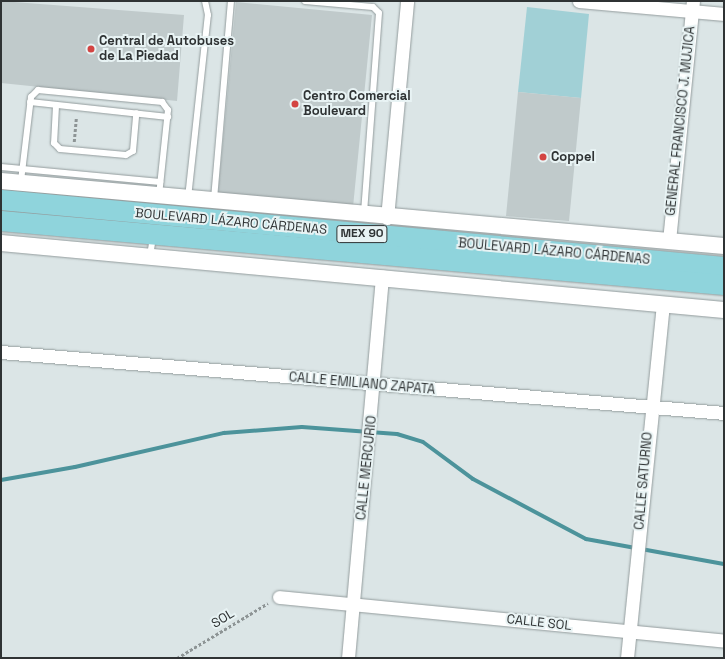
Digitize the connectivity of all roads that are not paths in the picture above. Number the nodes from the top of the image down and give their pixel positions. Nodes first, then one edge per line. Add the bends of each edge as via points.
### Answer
1 (205, 1) edge
2 (231, 1) edge
3 (305, 1) edge
4 (407, 1) edge
5 (579, 1) edge
6 (692, 6) edge
7 (724, 14) edge
8 (30, 102) junction
9 (56, 106) junction
10 (136, 113) junction
11 (168, 117) junction
12 (1, 166) edge
13 (21, 176) junction
14 (1, 181) edge
15 (1, 200) edge
16 (214, 202) junction
17 (157, 211) junction
18 (364, 216) junction
19 (387, 218) junction
20 (1, 220) edge
21 (180, 232) junction
22 (669, 241) junction
23 (1, 243) edge
24 (724, 246) edge
25 (150, 256) junction
26 (724, 267) edge
27 (382, 277) junction
28 (724, 285) edge
29 (664, 304) junction
30 (724, 310) edge
31 (1, 352) edge
32 (375, 385) junction
33 (651, 405) junction
34 (724, 413) edge
35 (279, 597) road end
36 (353, 604) junction
37 (630, 633) junction
38 (724, 641) edge
39 (348, 658) edge
40 (627, 658) edge

1 - 21 lane via 208,15
2 - 16 lane
3 - 18 lane via 373,7 379,13
4 - 19 street
5 - 6 street
6 - 7 street
6 - 22 street, GENERAL FRANCISCO J. MUJICA
8 - 9 lane
8 - 11 lane via 38,90 154,101 166,105
8 - 13 lane
9 - 10 lane
9 - 10 lane via 54,143 60,149 126,156 133,151
10 - 11 lane
11 - 17 lane
12 - 13 lane
13 - 14 street
13 - 17 street
15 - 17 main road, BOULEVARD LÁZARO CÁRDENAS / MEX 90
16 - 18 street
16 - 21 street
17 - 20 main road, BOULEVARD LÁZARO CÁRDENAS / MEX 90
17 - 21 main road, BOULEVARD LÁZARO CÁRDENAS / MEX 90
17 - 25 lane
18 - 19 street
19 - 22 street
21 - 25 street
21 - 26 main road, BOULEVARD LÁZARO CÁRDENAS / MEX 90
21 - 27 street
21 - 28 main road, BOULEVARD LÁZARO CÁRDENAS / MEX 90
22 - 24 street
23 - 25 street
27 - 29 street
27 - 32 street, CALLE MERCURIO
29 - 30 street
29 - 33 street, CALLE SATURNO
31 - 32 street, CALLE EMILIANO ZAPATA
32 - 33 street, CALLE EMILIANO ZAPATA
32 - 36 street, CALLE MERCURIO
33 - 34 street, CALLE EMILIANO ZAPATA
33 - 37 street, CALLE SATURNO
35 - 36 street, CALLE SOL
36 - 37 street, CALLE SOL
36 - 39 street, CALLE MERCURIO
37 - 38 street, CALLE SOL
37 - 40 street, CALLE SATURNO

